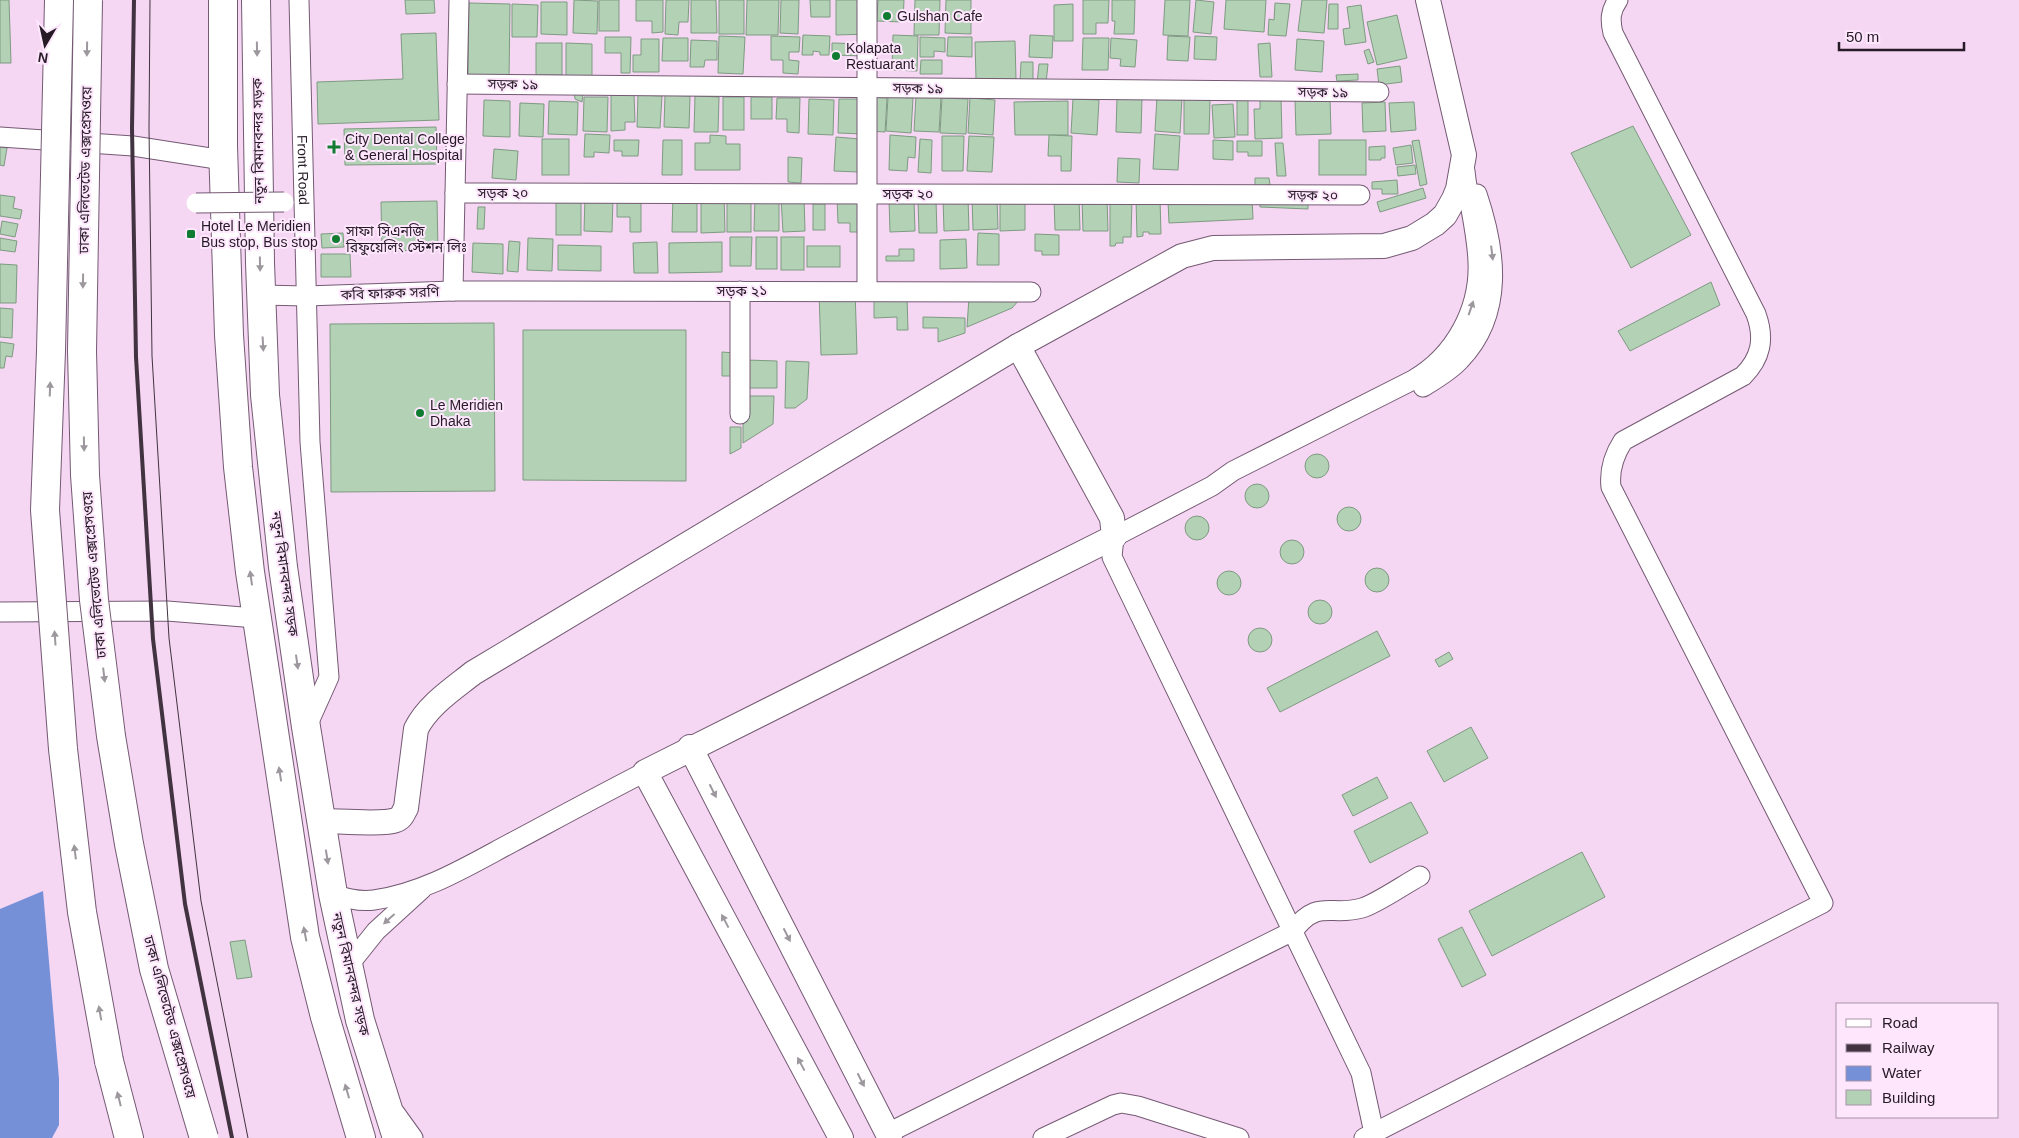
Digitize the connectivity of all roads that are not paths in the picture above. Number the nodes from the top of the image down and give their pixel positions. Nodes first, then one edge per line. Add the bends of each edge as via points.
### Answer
1 (59, 0) edge
2 (88, 0) edge
3 (223, 0) edge
4 (256, 0) edge
5 (299, 0) edge
6 (458, 0) edge
7 (868, 0) edge
8 (1428, 0) edge
9 (1618, 0) edge
10 (457, 84) junction
11 (867, 88) junction
12 (1379, 92) dead end
13 (0, 137) edge
14 (1464, 155) junction
15 (223, 160) junction
16 (455, 193) junction
17 (867, 194) junction
18 (1360, 195) dead end
19 (284, 202) dead end
20 (196, 203) dead end
21 (453, 291) junction
22 (740, 291) junction
23 (866, 291) junction
24 (1031, 292) dead end
25 (261, 295) junction
26 (306, 296) junction
27 (1018, 346) junction
28 (740, 414) dead end
29 (1114, 537) junction
30 (0, 612) edge
31 (256, 618) junction
32 (306, 727) junction
33 (690, 748) junction
34 (645, 772) junction
35 (321, 821) junction
36 (1420, 876) dead end
37 (425, 886) junction
38 (333, 894) junction
39 (1293, 931) junction
40 (348, 966) junction
41 (385, 1100) junction
42 (889, 1135) edge
43 (1369, 1135) edge
44 (129, 1138) edge
45 (204, 1138) edge
46 (361, 1138) edge
47 (397, 1138) edge
48 (414, 1138) edge
49 (841, 1138) edge
50 (1043, 1138) edge
51 (1239, 1138) edge

44 -> 1 highway, bridge via 109,1060 82,912 63,749 45,510 52,351
2 -> 45 highway, ঢাকা এলিভেটেড এক্সপ্রেসওয়ে, bridge via 82,351 85,475 94,600 111,736 154,969
3 - 15 highway
4 -> 25 highway, নতুন বিমানবন্দর সড়ক
5 - 26 street, Front Road
6 - 10 street, কবি ফারুক সরণি
7 - 11 street
8 - 14 main road
9 - 43 street via 1611,16 1614,33 1756,314 1762,339 1757,359 1743,376 1623,441 1615,455 1611,487 1823,903
10 - 11 street, সড়ক ১৯
10 - 16 street, কবি ফারুক সরণি
11 - 12 street, সড়ক ১৯
11 - 17 street
13 - 15 street via 133,146
14 - 27 main road via 1458,189 1450,207 1435,224 1412,238 1384,246 1213,248 1182,256
14 - 29 street via 1475,208 1491,246 1494,280 1483,324 1472,345 1455,355 1438,378 1416,391 1240,477 1212,486
31 -> 15 highway via 238,466 228,316
16 - 17 street, সড়ক ২০
16 - 21 street, কবি ফারুক সরণি
17 - 18 street, সড়ক ২০
17 - 23 street
19 - 20 street, bridge
21 - 22 street, সড়ক ২১
21 - 26 street, কবি ফারুক সরণি
22 - 23 street, সড়ক ২১
22 - 28 street
23 - 24 street, সড়ক ২১
25 - 26 street
25 -> 32 highway, নতুন বিমানবন্দর সড়ক via 265,395 273,479
26 - 32 street, Front Road via 310,442 329,677
27 - 29 main road via 1112,518
27 - 35 main road via 473,673 421,718 416,729 406,808 397,820
29 - 33 main road
29 - 39 street via 1112,557
30 - 31 street via 167,610
46 -> 31 highway via 305,937
32 - 35 highway, নতুন বিমানবন্দর সড়ক
33 - 34 main road
33 -> 42 main road
34 - 37 street
49 -> 34 main road
35 -> 38 highway, নতুন বিমানবন্দর সড়ক
36 - 39 street via 1363,908 1320,910 1303,918
37 - 38 street via 373,900
37 -> 40 street via 376,931
38 - 40 highway, নতুন বিমানবন্দর সড়ক
39 - 42 street
39 - 43 street via 1362,1073
40 - 41 highway, নতুন বিমানবন্দর সড়ক via 360,1020
41 - 47 highway, নতুন বিমানবন্দর সড়ক
41 - 48 street
50 - 51 street via 1121,1103

